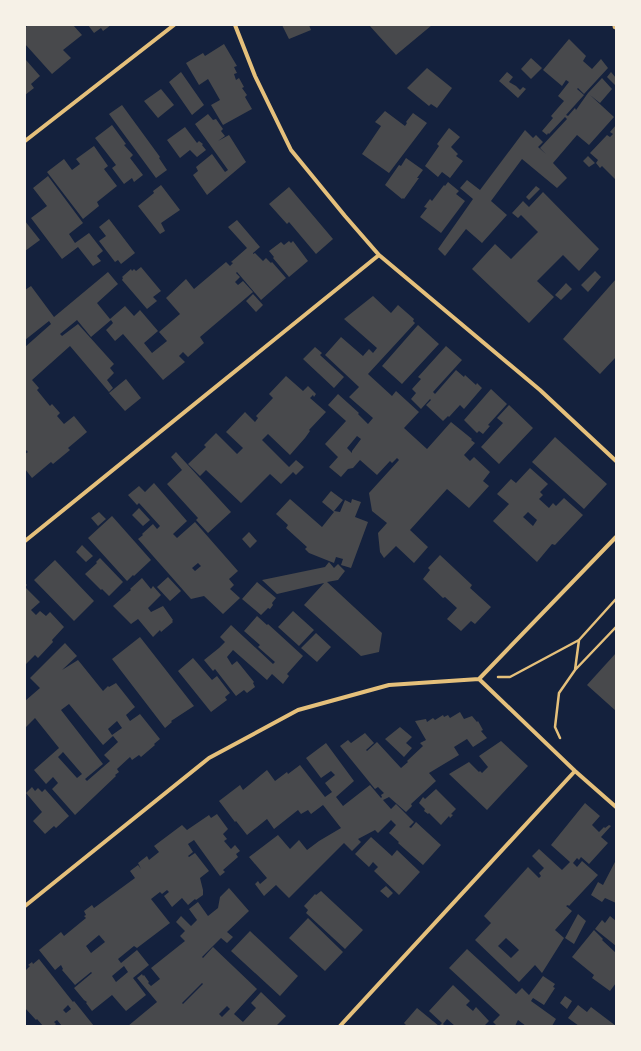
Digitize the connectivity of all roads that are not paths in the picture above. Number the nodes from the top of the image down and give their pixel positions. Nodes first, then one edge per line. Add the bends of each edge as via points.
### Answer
1 (174, 25) edge
2 (235, 25) edge
3 (25, 141) edge
4 (379, 254) junction
5 (616, 462) edge
6 (616, 537) edge
7 (25, 541) edge
8 (479, 679) junction
9 (575, 771) junction
10 (616, 807) edge
11 (25, 906) edge
12 (340, 1026) edge

1 - 3 street
2 - 4 street via 255,76 292,150
4 - 5 street via 540,390
4 - 7 street
6 - 8 street
8 - 9 street
8 - 11 street via 389,685 298,710 209,758
9 - 10 street
9 - 12 street

